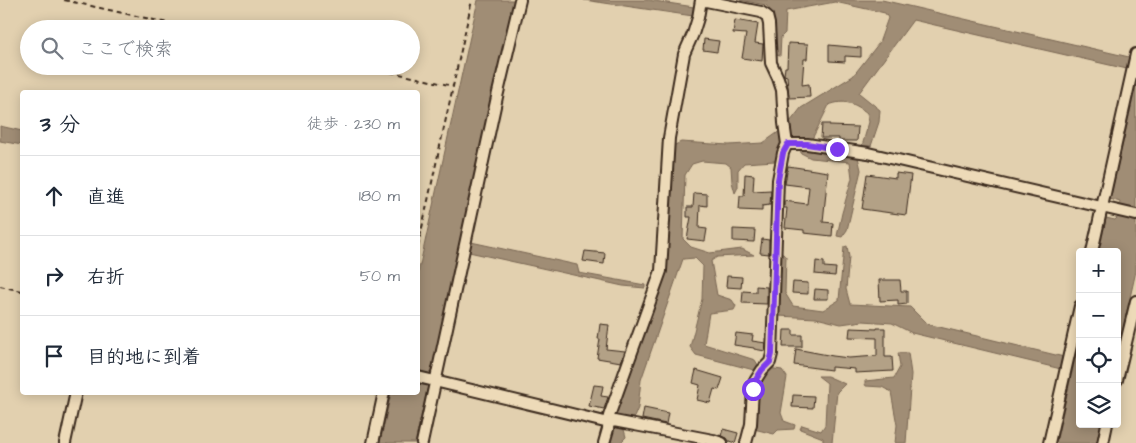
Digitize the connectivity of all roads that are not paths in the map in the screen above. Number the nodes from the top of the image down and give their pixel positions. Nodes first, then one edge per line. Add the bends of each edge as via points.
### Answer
1 (520, 0) edge
2 (701, 0) edge
3 (1136, 54) edge
4 (788, 144) junction
5 (1102, 207) junction
6 (1136, 215) edge
7 (1093, 248) edge
8 (1136, 301) edge
9 (1076, 324) edge
10 (1121, 363) edge
11 (420, 378) edge
12 (436, 382) junction
13 (75, 395) edge
14 (383, 395) edge
15 (612, 422) junction
16 (1106, 428) edge
17 (65, 443) edge
18 (373, 443) edge
19 (422, 443) edge
20 (604, 443) edge
21 (722, 443) edge
22 (746, 443) edge
23 (1049, 443) edge
24 (1103, 443) edge

1 - 12 street
2 - 4 street via 767,16 771,63 782,90
2 - 15 street via 693,34 684,54 669,138 661,272 609,416
3 - 5 street
4 - 5 street via 868,153
4 - 22 street via 778,180 772,354 770,362 755,381
5 - 6 street
5 - 7 street
8 - 10 street
9 - 23 street
11 - 12 street
12 - 15 street
12 - 19 street
13 - 17 street
14 - 18 street
15 - 20 street
15 - 21 street
16 - 24 street

